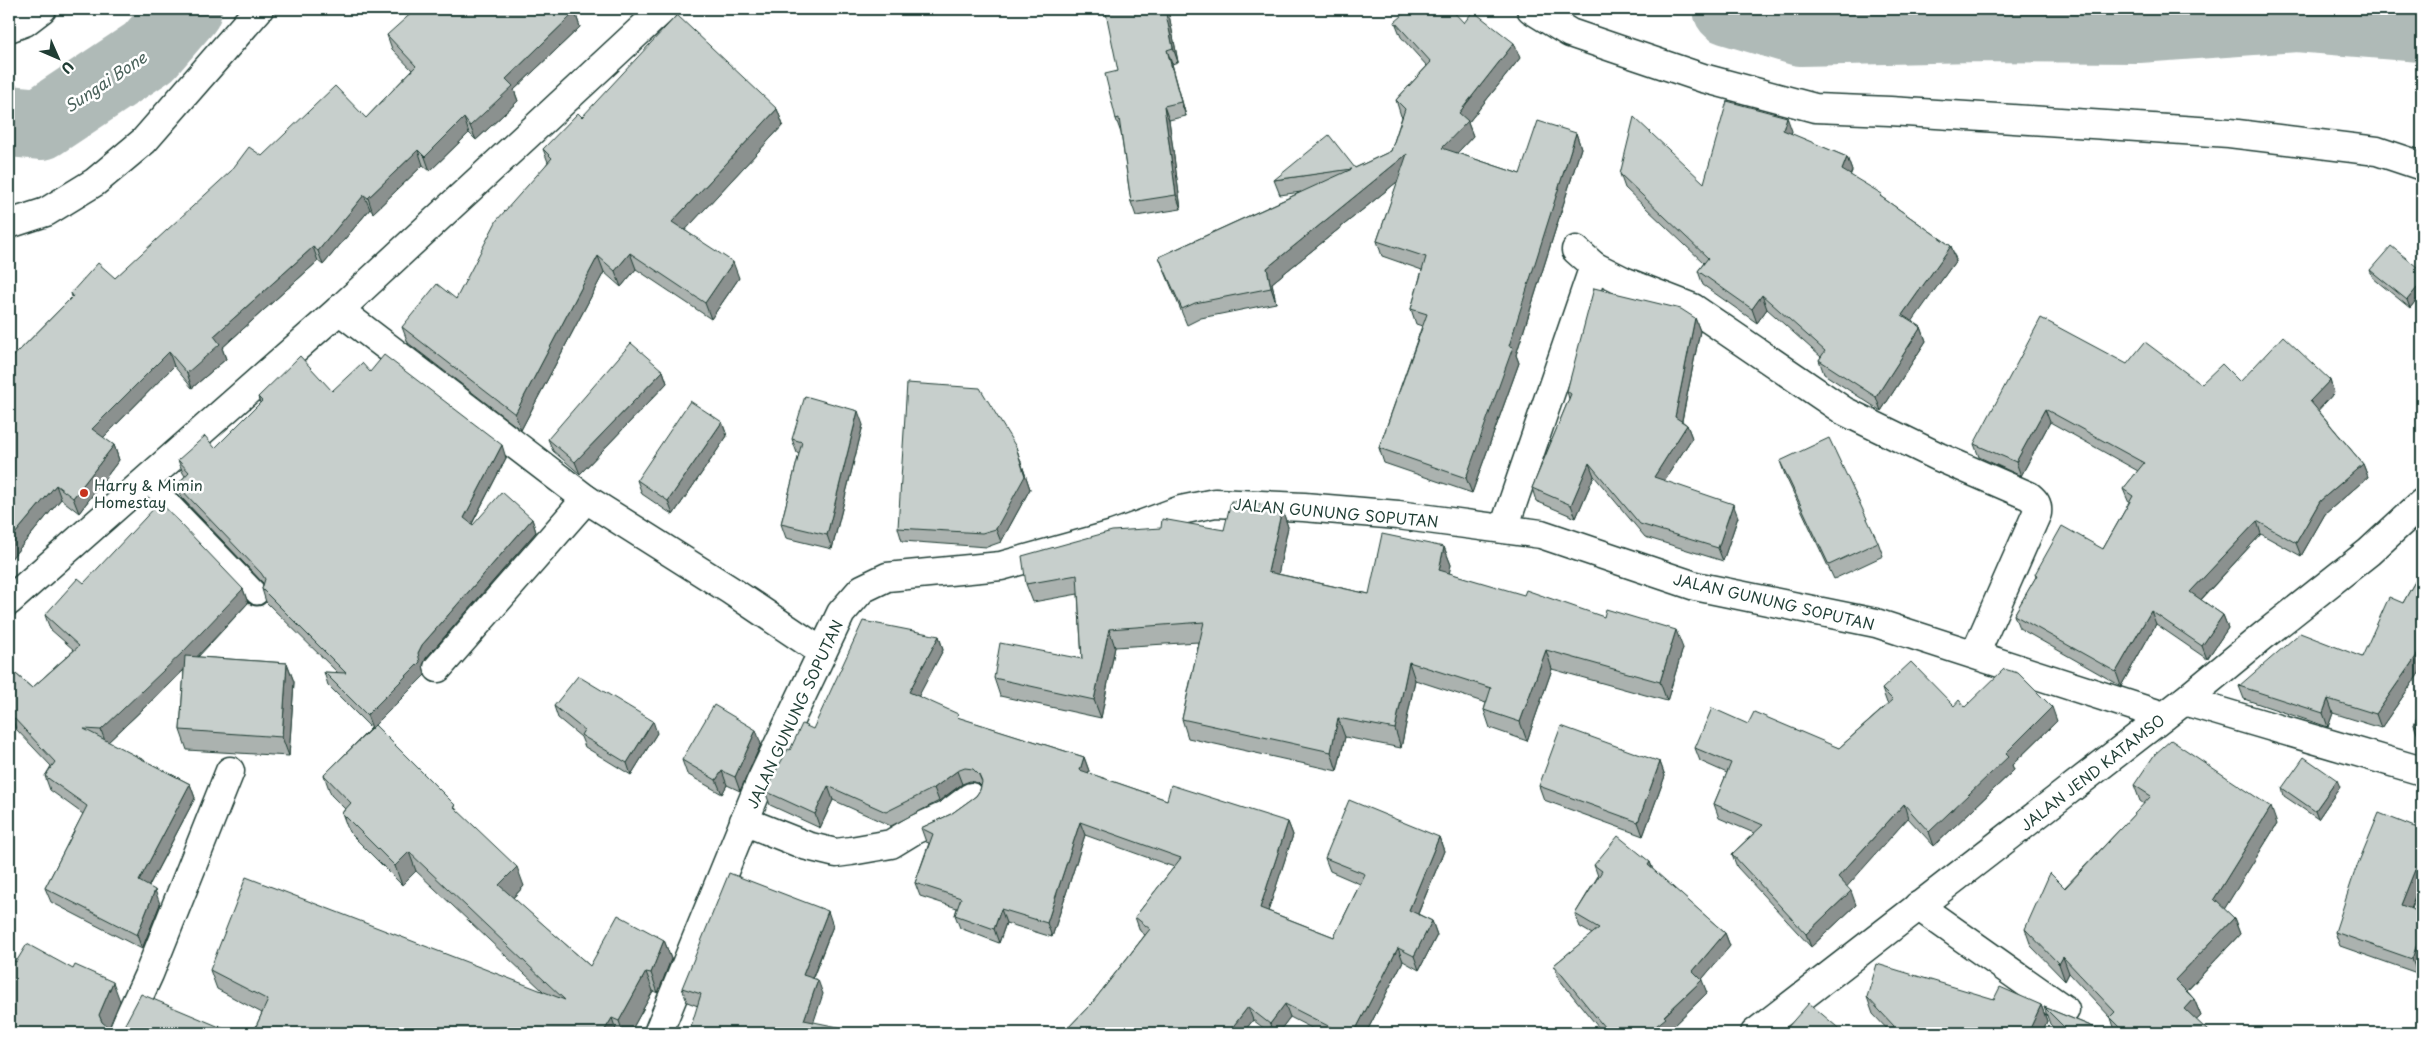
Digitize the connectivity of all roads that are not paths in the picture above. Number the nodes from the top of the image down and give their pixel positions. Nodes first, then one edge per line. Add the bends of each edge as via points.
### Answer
1 (42, 9) edge
2 (259, 9) edge
3 (663, 9) edge
4 (1531, 9) edge
5 (9, 28) edge
6 (2422, 166) edge
7 (9, 224) edge
8 (339, 310) junction
9 (146, 480) junction
10 (586, 499) junction
11 (2422, 503) edge
12 (1504, 528) junction
13 (13, 589) edge
14 (257, 594) dead end
15 (822, 652) junction
16 (1975, 654) junction
17 (438, 668) dead end
18 (2174, 709) junction
19 (230, 770) dead end
20 (2422, 771) edge
21 (971, 797) edge
22 (744, 821) junction
23 (1918, 906) junction
24 (2065, 1010) dead end
25 (122, 1033) edge
26 (658, 1033) edge
27 (1755, 1033) edge

1 - 5 street via 25,22
2 - 7 street via 144,141 95,182 46,212
3 - 8 street
4 - 6 street via 1570,33 1703,78 1815,108 2229,133 2377,151
8 - 9 street
8 - 10 street
9 - 13 street
9 - 14 lane
10 - 15 street
10 - 17 street
11 - 18 street, JALAN JEND KATAMSO via 2369,552
12 - 15 street, JALAN GUNUNG SOPUTAN via 1304,507 1215,503 1181,510 1113,535 1001,566 887,577 862,589 841,613
12 - 16 street, JALAN GUNUNG SOPUTAN via 1541,534 1695,586 1876,623
12 - 16 street via 1585,258 1626,282 1693,308 1844,411 2035,501 2037,513
15 - 22 street, JALAN GUNUNG SOPUTAN
16 - 18 street, JALAN GUNUNG SOPUTAN
18 - 20 street, JALAN GUNUNG SOPUTAN
18 - 23 street, JALAN JEND KATAMSO
19 - 25 street via 149,974
21 - 22 street via 947,816 891,844 836,853 807,846
22 - 26 street, JALAN GUNUNG SOPUTAN
23 - 24 street
23 - 27 street, JALAN JEND KATAMSO

